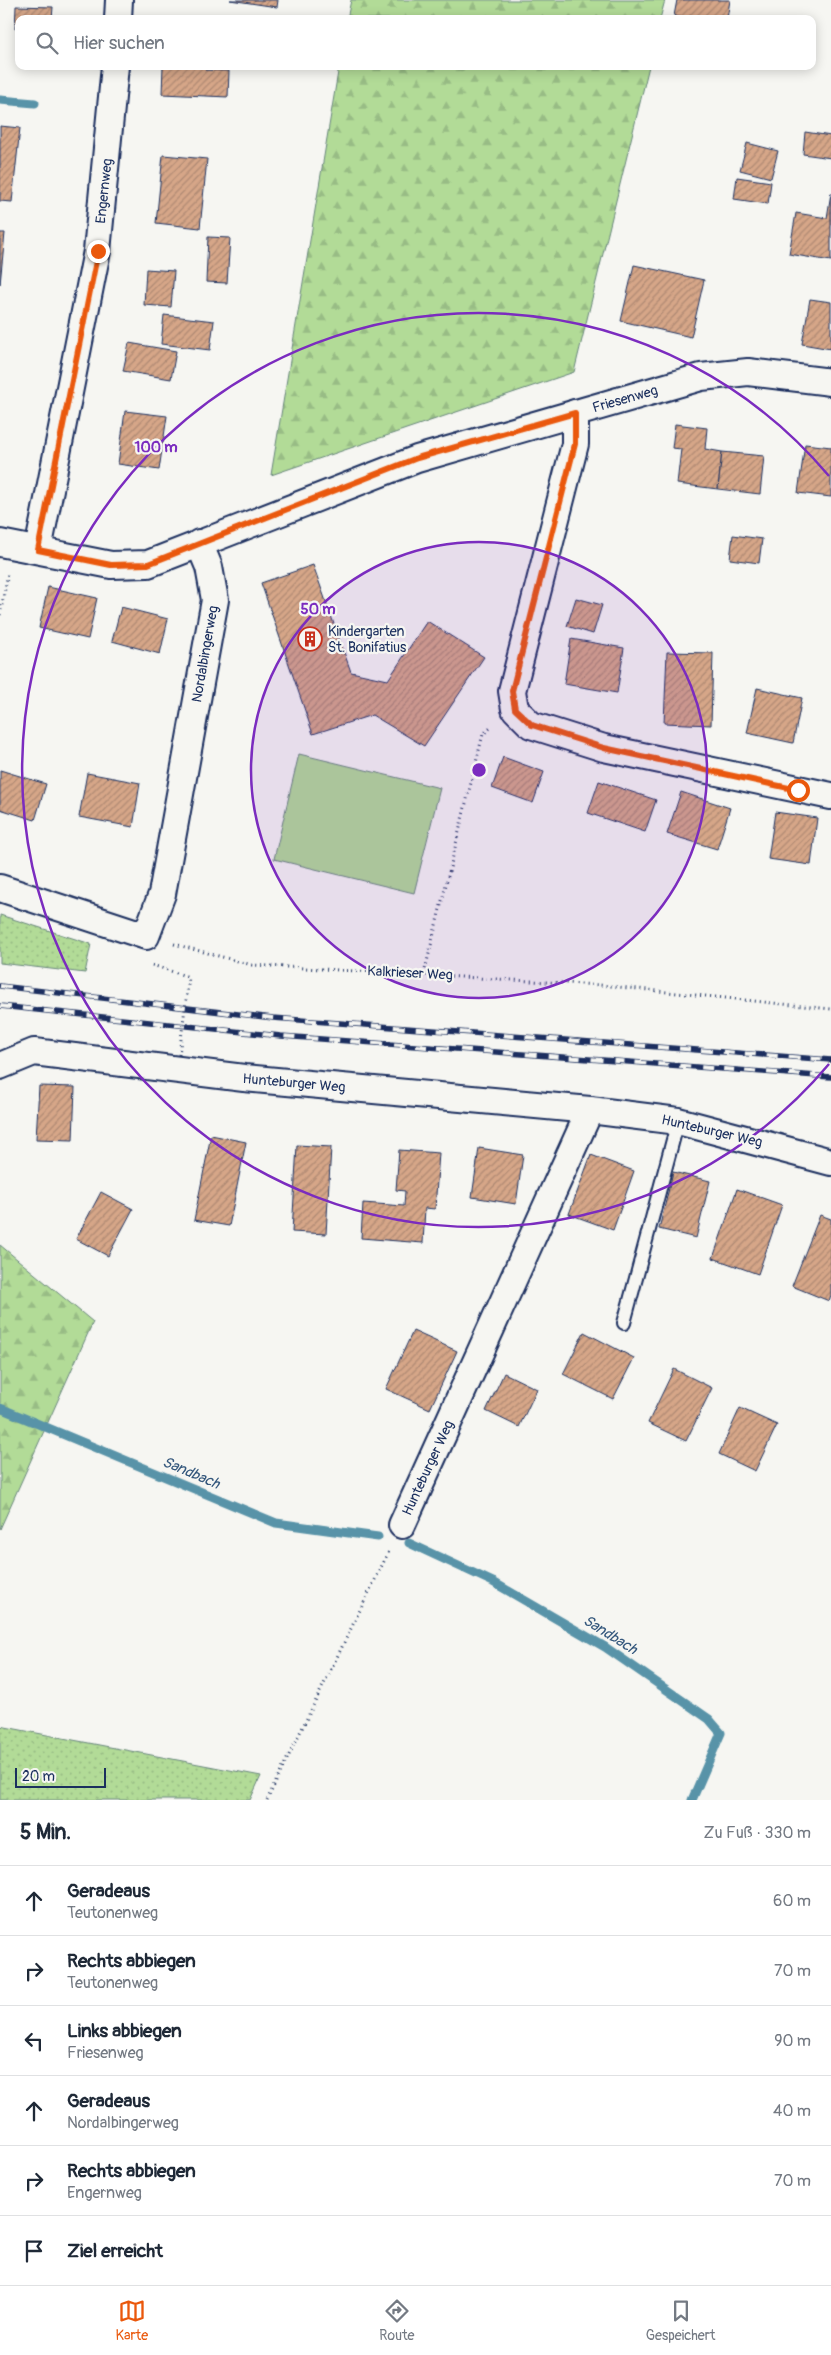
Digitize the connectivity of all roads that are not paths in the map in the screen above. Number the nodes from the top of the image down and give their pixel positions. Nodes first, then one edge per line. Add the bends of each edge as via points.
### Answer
1 (119, 0) edge
2 (118, 15) edge
3 (116, 70) edge
4 (831, 382) edge
5 (575, 413) junction
6 (199, 544) junction
7 (17, 546) edge
8 (831, 796) edge
9 (0, 888) edge
10 (0, 1066) edge
11 (590, 1110) junction
12 (678, 1121) junction
13 (831, 1162) edge
14 (624, 1323) dead end
15 (402, 1525) road end

1 - 2 street
3 - 7 street, Engernweg via 98,251
4 - 5 street, Friesenweg via 748,372 701,377
5 - 6 street, Friesenweg via 417,458
5 - 8 street via 575,444 512,691 515,709 532,725 604,748
6 - 7 street via 148,564 111,565
6 - 9 street, Nordalbingerweg via 209,568 215,600 162,894 146,936
10 - 11 street, Hunteburger Weg via 34,1052 244,1078
11 - 12 street, Hunteburger Weg
11 - 15 street, Hunteburger Weg
12 - 13 street, Hunteburger Weg
12 - 14 lane

